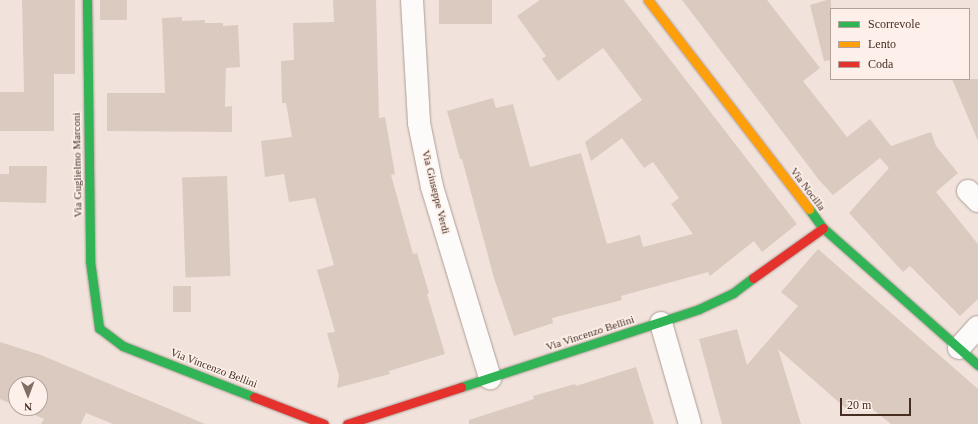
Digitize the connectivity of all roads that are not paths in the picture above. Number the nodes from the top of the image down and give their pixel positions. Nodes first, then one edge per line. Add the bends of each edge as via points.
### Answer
1 (87, 0) edge
2 (412, 0) edge
3 (648, 0) edge
4 (823, 228) junction
5 (661, 323) junction
6 (978, 327) edge
7 (99, 328) joint
8 (959, 348) junction
9 (978, 365) edge
10 (490, 378) junction
11 (324, 424) edge
12 (347, 424) edge
13 (690, 424) edge

1 - 7 street, Via Guglielmo Marconi via 90,261
2 - 10 street, Via Giuseppe Verdi via 419,123 432,187
3 - 4 street, Via Nocilla
4 - 5 street, Via Vincenzo Bellini via 733,292 699,309
4 - 8 street, Via Nocilla
5 - 10 street, Via Vincenzo Bellini
5 - 13 street
6 - 8 street
7 - 11 street, Via Vincenzo Bellini via 123,346
8 - 9 street, Via Nocilla
10 - 12 street, Via Vincenzo Bellini

